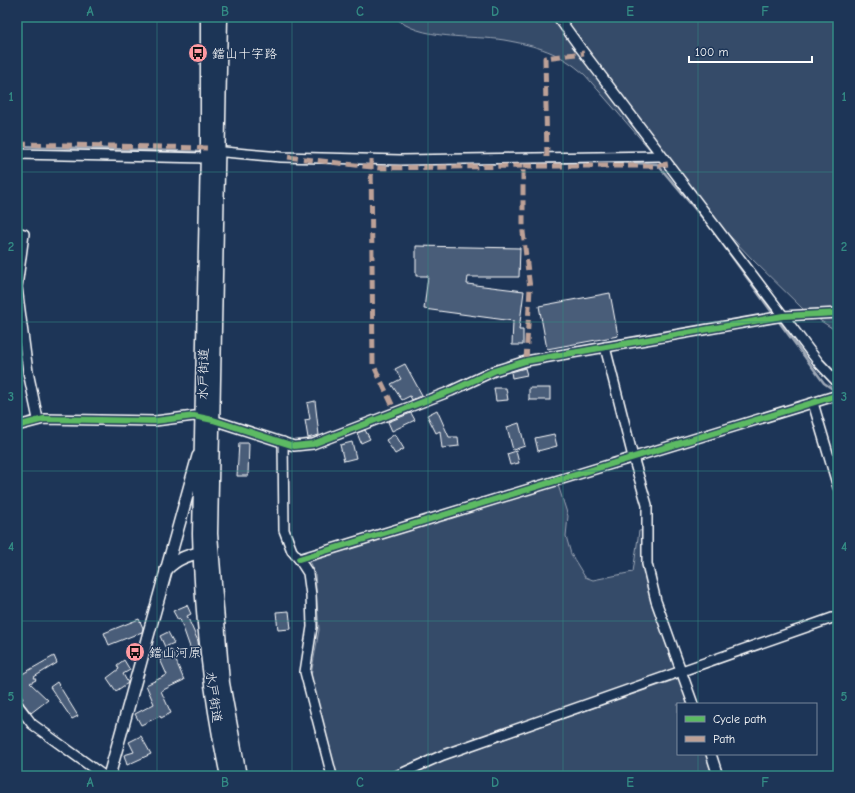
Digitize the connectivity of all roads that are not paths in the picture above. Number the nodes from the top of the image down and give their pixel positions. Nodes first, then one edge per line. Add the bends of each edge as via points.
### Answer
1 (208, 17) edge
2 (220, 17) edge
3 (558, 17) edge
4 (211, 153) junction
5 (17, 154) edge
6 (661, 156) junction
7 (17, 232) edge
8 (17, 287) edge
9 (838, 313) edge
10 (783, 316) junction
11 (605, 347) junction
12 (838, 383) edge
13 (838, 395) edge
14 (813, 404) junction
15 (38, 419) junction
16 (208, 419) junction
17 (17, 426) edge
18 (283, 442) junction
19 (200, 449) junction
20 (633, 457) junction
21 (838, 487) edge
22 (206, 553) junction
23 (299, 559) junction
24 (166, 570) junction
25 (838, 616) edge
26 (682, 672) junction
27 (693, 703) edge
28 (17, 704) edge
29 (711, 755) edge
30 (104, 776) edge
31 (109, 776) edge
32 (228, 776) edge
33 (239, 776) edge
34 (332, 776) edge
35 (396, 776) edge
36 (718, 776) edge

1 - 4 highway, 水戸街道
2 - 4 highway, 水戸街道
3 - 6 street
4 - 5 street
4 - 6 street via 402,160
4 - 16 highway, 水戸街道
6 - 10 street
7 - 8 street via 24,234
8 - 15 street via 28,372
9 - 10 street
10 - 11 street
10 - 12 street
11 - 18 street via 526,361 494,371 452,391 313,444 294,446
11 - 20 street
13 - 14 street
14 - 20 street
14 - 21 street
15 - 16 street via 155,421 187,416
15 - 17 street
16 - 18 street
16 - 19 highway, 水戸街道
16 - 22 highway, 水戸街道
18 - 23 street via 284,530 292,551
19 - 22 highway, 水戸街道
19 - 24 street
20 - 23 street
20 - 26 street via 647,505 647,564 652,586
22 - 24 street via 180,560
22 - 32 highway, 水戸街道 via 205,619 213,693
22 - 33 highway, 水戸街道 via 222,683
23 - 34 street via 308,573 311,596 312,627 305,672
24 - 31 street
25 - 26 street
26 - 27 street
26 - 35 street via 443,755
28 - 30 street via 32,724
29 - 36 street

